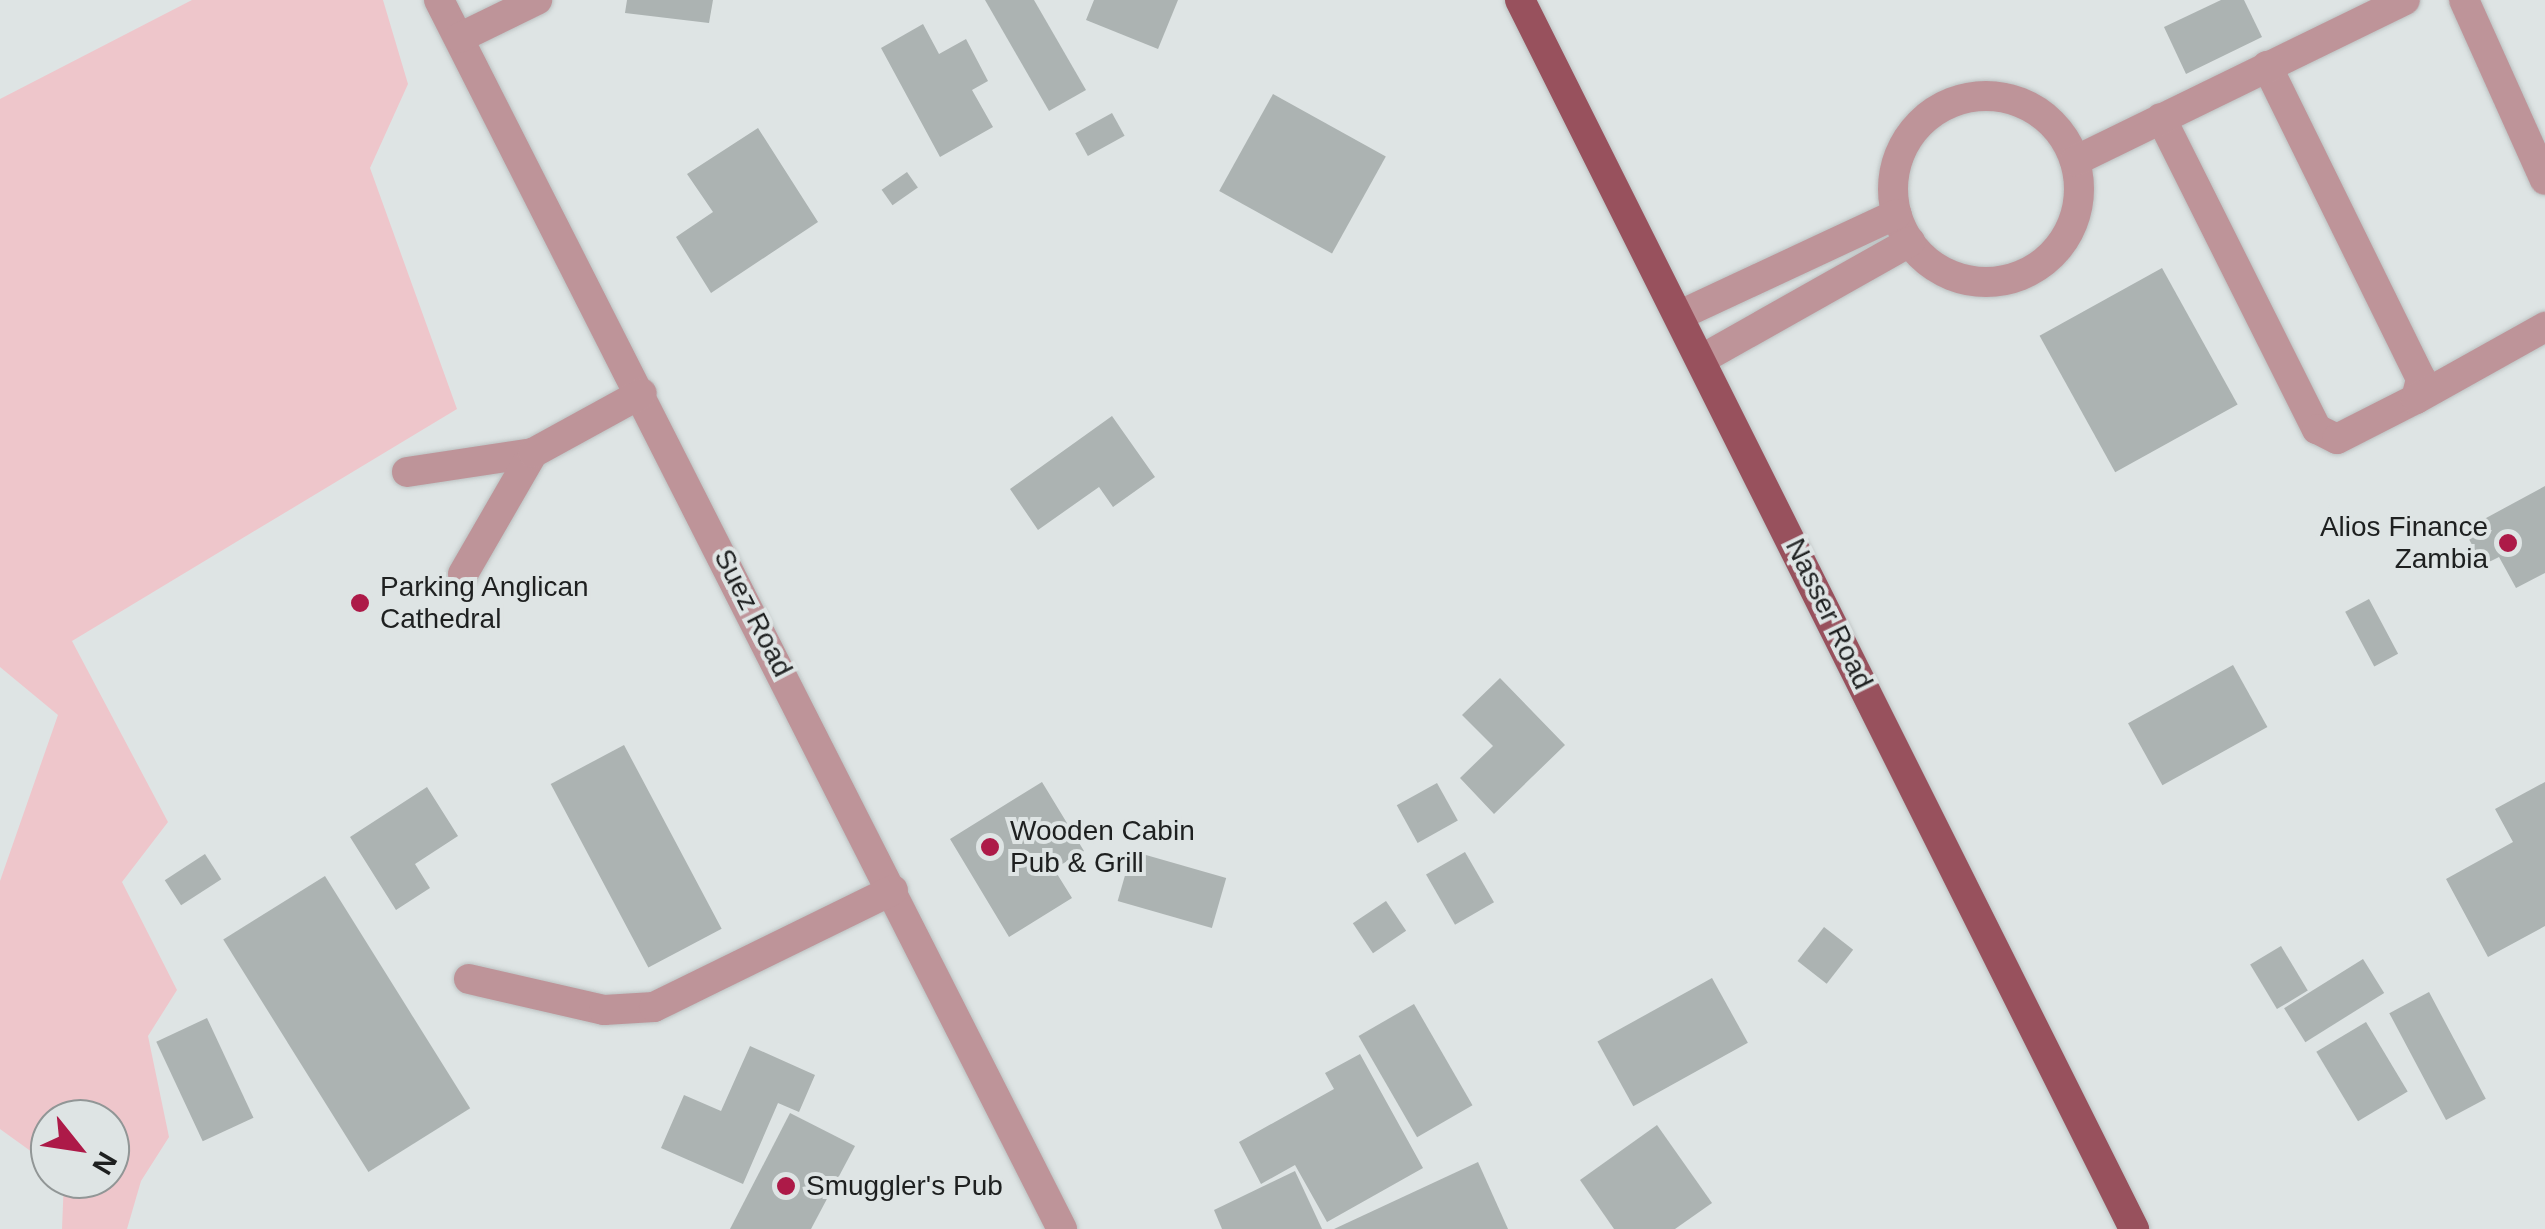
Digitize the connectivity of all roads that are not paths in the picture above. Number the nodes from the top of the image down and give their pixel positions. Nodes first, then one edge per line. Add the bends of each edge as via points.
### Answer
1 (439, 0) edge
2 (537, 0) edge
3 (1520, 0) edge
4 (2405, 0) edge
5 (2464, 0) edge
6 (459, 38) junction
7 (2267, 66) junction
8 (2162, 118) junction
9 (2074, 161) junction
10 (2545, 180) edge
11 (1896, 214) junction
12 (1910, 242) junction
13 (1680, 315) junction
14 (2545, 327) edge
15 (1702, 359) junction
16 (642, 394) junction
17 (2416, 400) junction
18 (533, 453) junction
19 (407, 472) dead end
20 (463, 574) dead end
21 (892, 890) junction
22 (469, 979) dead end
23 (1062, 1229) edge
24 (2134, 1229) edge

1 - 6 street, Suez Road
2 - 6 street
3 - 13 main road, Nasser Road
4 - 7 street
5 - 10 street
6 - 16 street, Suez Road
7 - 8 street
7 - 17 street via 2418,364
8 - 9 street
8 - 17 street via 2317,429 2337,440
9 - 11 street via 2026,106 1953,101 1902,144
9 - 12 street via 2079,201 2066,239 2018,276 1960,277
11 - 12 street
11 - 13 street
12 - 15 street
13 - 15 main road, Nasser Road
14 - 17 street
15 - 24 main road, Nasser Road
16 - 18 street
16 - 21 street, Suez Road
18 - 19 street
18 - 20 street
21 - 22 street via 654,1007 604,1010
21 - 23 street, Suez Road

